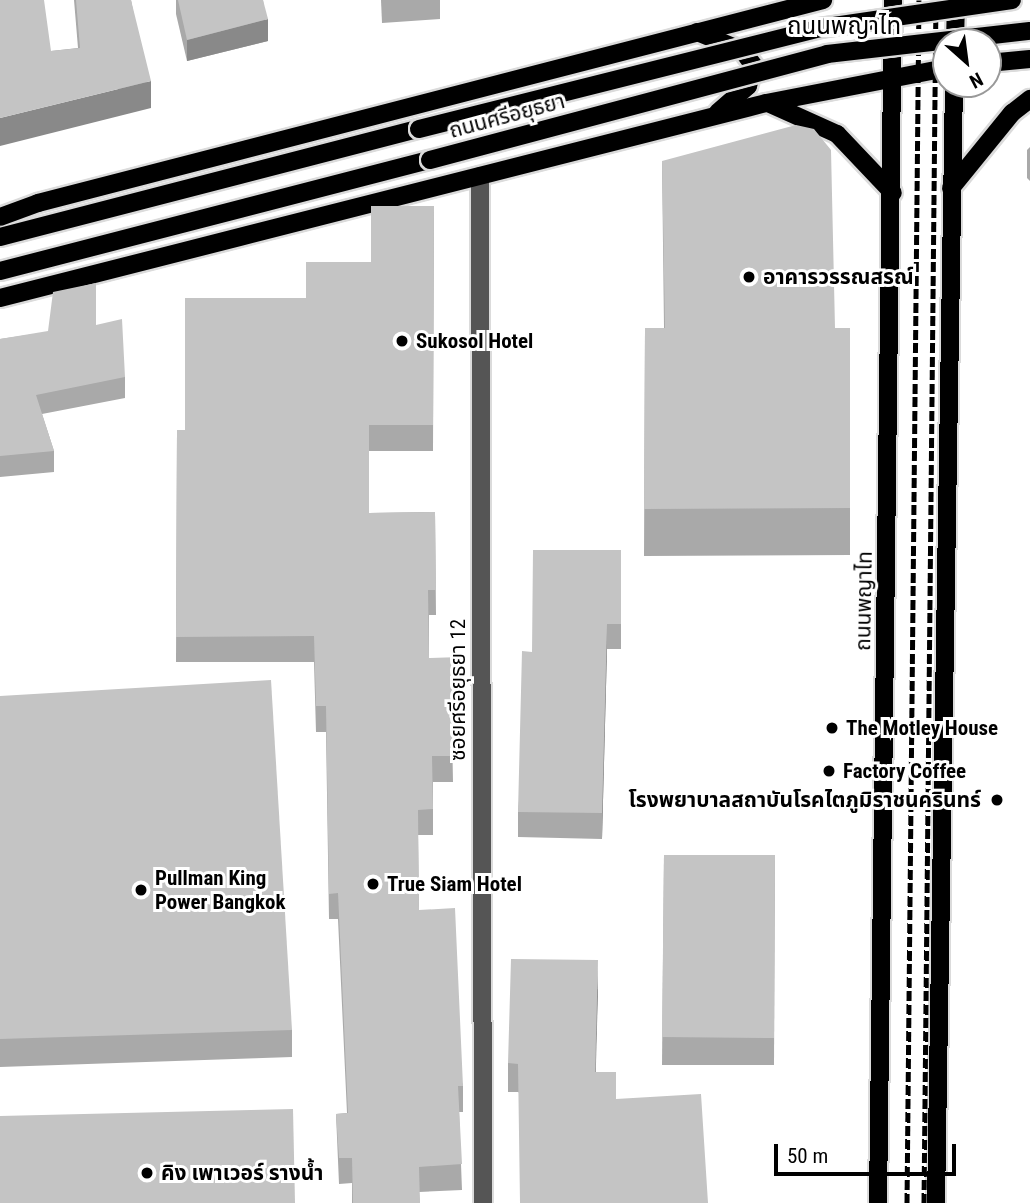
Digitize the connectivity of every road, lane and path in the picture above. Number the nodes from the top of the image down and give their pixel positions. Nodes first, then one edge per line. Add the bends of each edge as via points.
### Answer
1 (766, 0) edge
2 (823, 0) edge
3 (893, 0) edge
4 (956, 0) edge
5 (1012, 0) edge
6 (751, 15) junction
7 (955, 28) edge
8 (1030, 30) edge
9 (696, 32) junction
10 (1030, 59) edge
11 (1002, 62) edge
12 (932, 71) edge
13 (892, 78) junction
14 (954, 98) edge
15 (1030, 99) edge
16 (766, 103) junction
17 (715, 115) junction
18 (480, 176) junction
19 (951, 188) junction
20 (893, 193) junction
21 (0, 217) edge
22 (0, 237) edge
23 (0, 271) edge
24 (0, 298) edge
25 (483, 1203) edge
26 (878, 1203) edge
27 (936, 1203) edge

1 - 6 main road
2 - 6 main road, ถนนศรีอยุธยา
3 - 13 main road, ถนนพญาไท
4 - 7 main road
5 - 22 main road, ถนนศรีอยุธยา, bridge via 820,28
6 - 9 main road, ถนนศรีอยุธยา
8 - 23 main road, ถนนศรีอยุธยา, bridge via 827,54
9 - 17 main road via 743,51 754,66 748,86
9 - 21 main road, ถนนศรีอยุธยา via 38,203
10 - 11 main road
12 - 13 main road
13 - 16 main road
13 - 20 main road, ถนนพญาไท
14 - 19 main road
15 - 19 main road via 1012,113
16 - 17 main road
16 - 20 main road via 821,124 844,139
17 - 18 main road
18 - 24 main road
18 - 25 street, ซอยศรีอยุธยา 12
19 - 27 main road
20 - 26 main road, ถนนพญาไท

